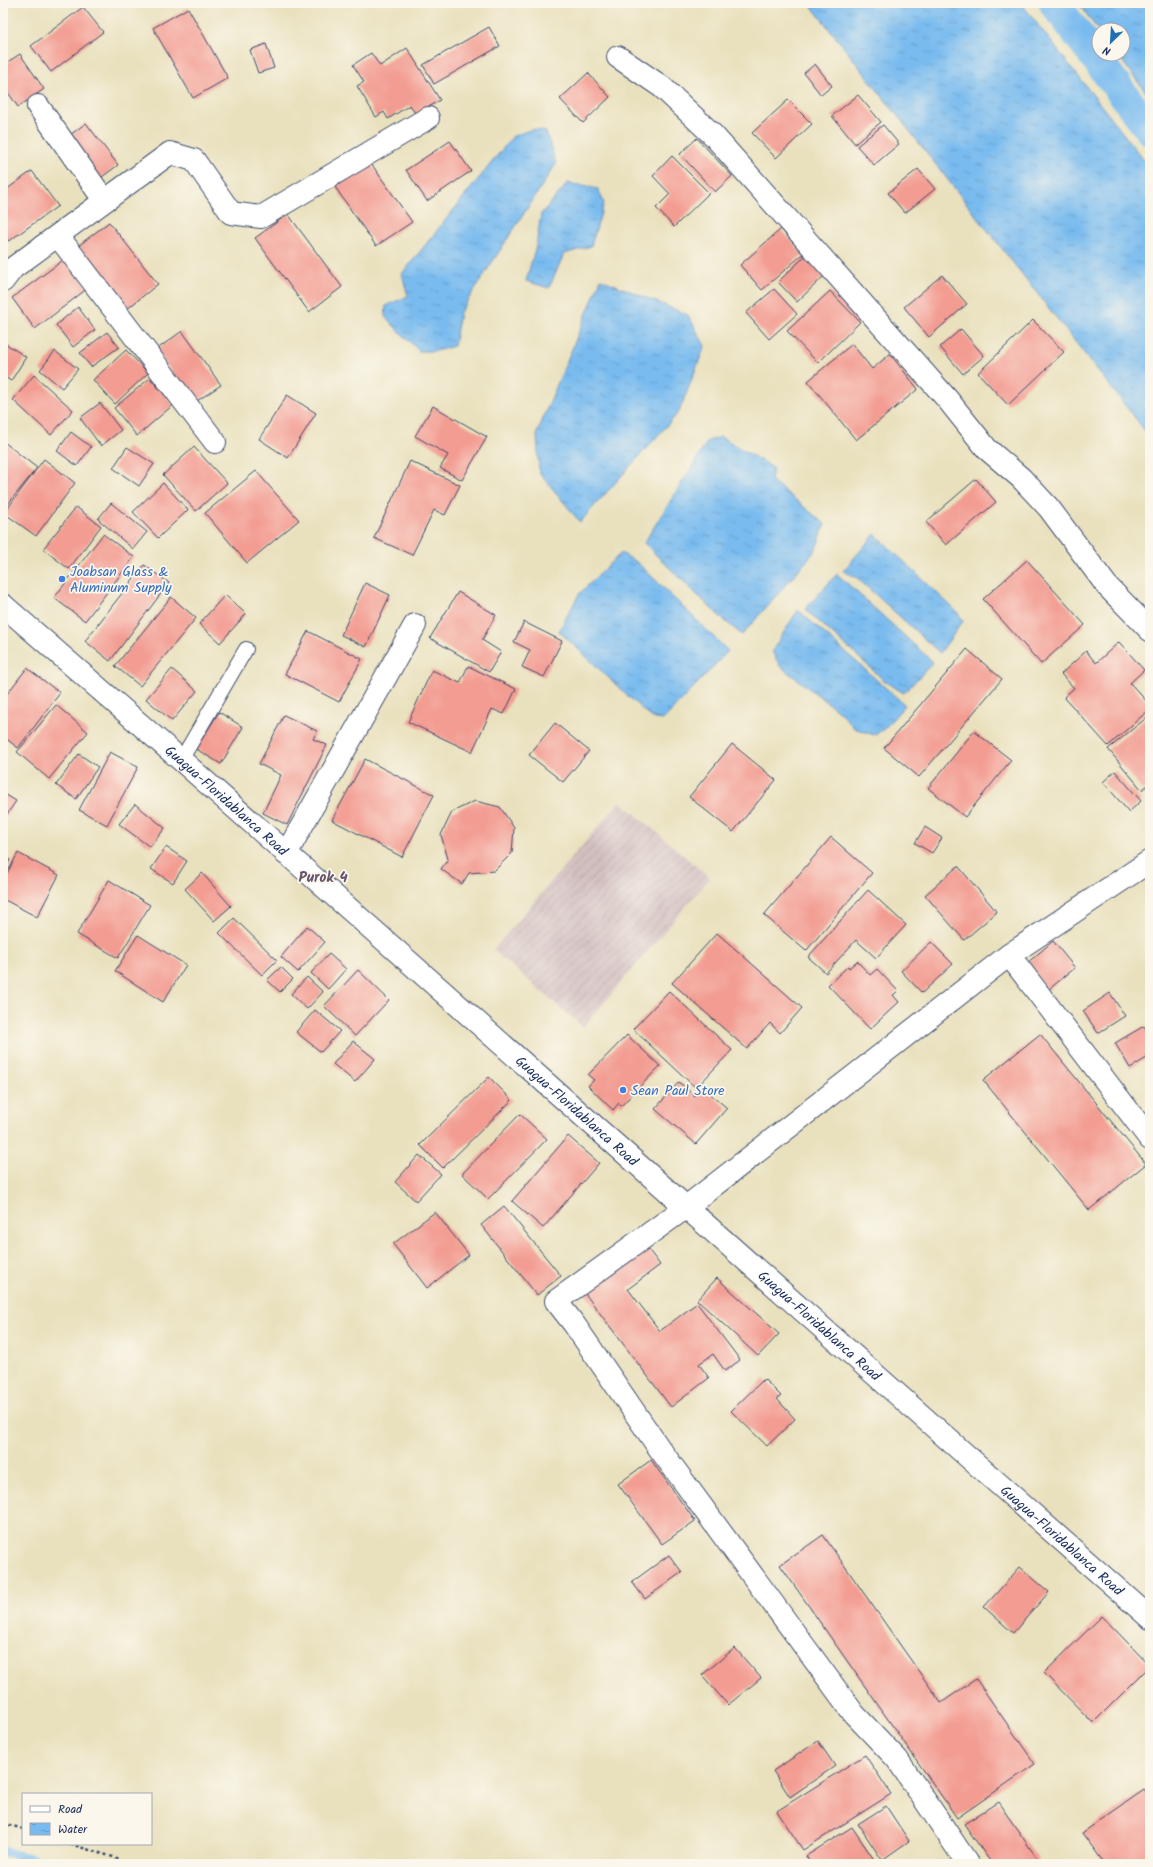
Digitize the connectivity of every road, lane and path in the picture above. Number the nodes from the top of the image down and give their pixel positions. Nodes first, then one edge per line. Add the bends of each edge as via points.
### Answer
1 (618, 57) dead end
2 (38, 106) dead end
3 (428, 118) dead end
4 (104, 200) junction
5 (58, 236) junction
6 (3, 281) edge
7 (215, 442) dead end
8 (3, 605) edge
9 (415, 625) dead end
10 (1150, 630) edge
11 (246, 648) dead end
12 (181, 760) junction
13 (286, 854) junction
14 (1150, 861) edge
15 (1009, 955) junction
16 (1150, 1139) edge
17 (685, 1208) junction
18 (1150, 1618) edge
19 (3, 1823) edge
20 (22, 1829) edge
21 (73, 1845) edge
22 (126, 1864) edge
23 (968, 1864) edge

1 - 10 street via 662,87 714,135 948,400 987,449 1021,478 1049,508 1107,586
2 - 4 street
3 - 4 street via 261,217 231,213 194,160 170,153
4 - 5 street
5 - 6 street via 14,268
5 - 7 street
8 - 12 street, Guagua-Floridablanca Road
9 - 13 street
11 - 12 lane
12 - 13 street, Guagua-Floridablanca Road
13 - 17 street, Guagua-Floridablanca Road
14 - 15 street
15 - 16 street
15 - 17 street
17 - 18 street, Guagua-Floridablanca Road
17 - 23 street via 556,1301 659,1448 854,1714 897,1759
19 - 20 path
21 - 22 path

